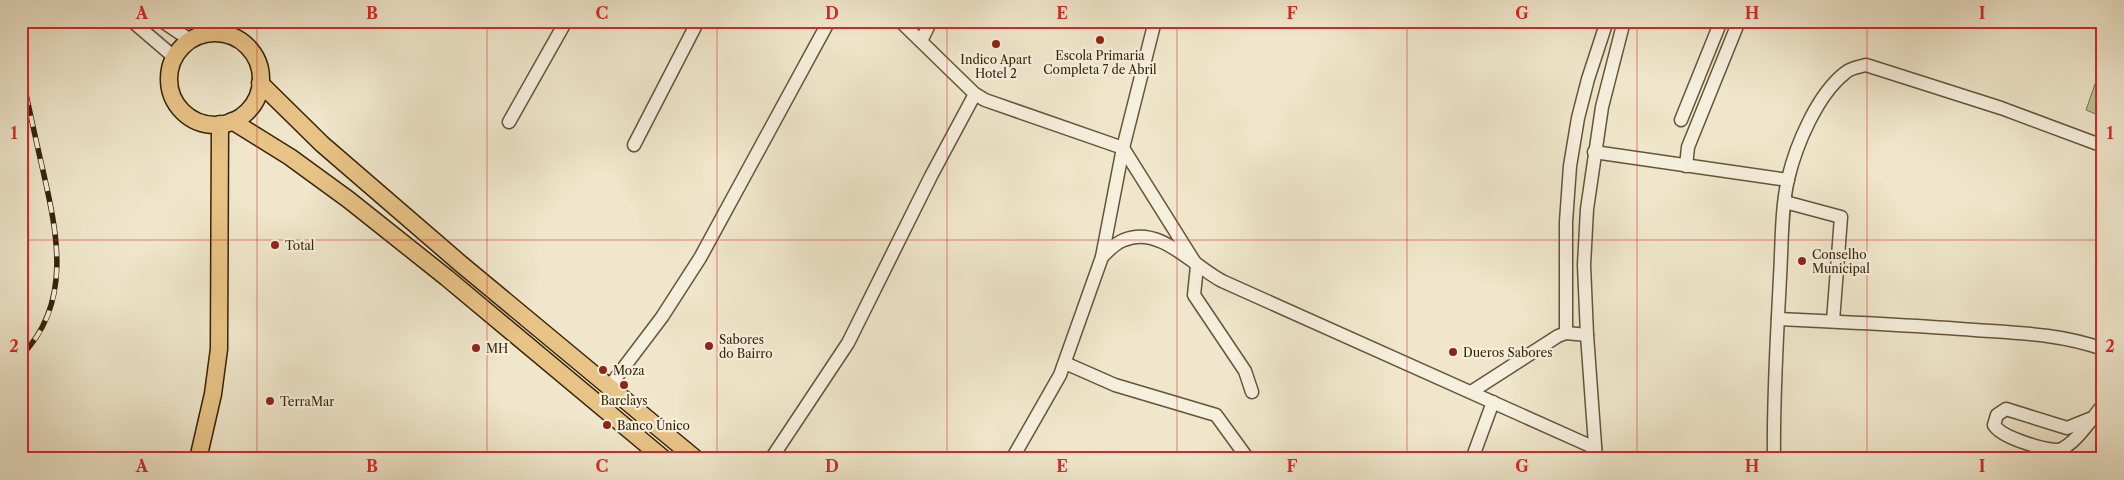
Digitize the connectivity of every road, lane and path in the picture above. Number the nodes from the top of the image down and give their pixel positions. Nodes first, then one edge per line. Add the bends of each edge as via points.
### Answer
1 (132, 21) edge
2 (162, 21) edge
3 (566, 21) edge
4 (698, 21) edge
5 (829, 21) edge
6 (900, 21) edge
7 (931, 21) edge
8 (1155, 21) edge
9 (1607, 21) edge
10 (1624, 21) edge
11 (1721, 21) edge
12 (1738, 21) edge
13 (215, 27) edge
14 (190, 40) junction
15 (921, 41) junction
16 (174, 57) junction
17 (260, 83) junction
18 (975, 94) junction
19 (1681, 120) dead end
20 (509, 122) dead end
21 (226, 123) junction
22 (634, 146) dead end
23 (2103, 146) edge
24 (1123, 148) junction
25 (1594, 152) junction
26 (1686, 166) junction
27 (1788, 180) junction
28 (1785, 202) junction
29 (1102, 257) junction
30 (461, 264) junction
31 (1198, 266) junction
32 (447, 278) junction
33 (1778, 319) junction
34 (1833, 321) junction
35 (1566, 333) junction
36 (1587, 335) junction
37 (2103, 349) edge
38 (1065, 363) junction
39 (609, 387) junction
40 (1252, 392) dead end
41 (1471, 392) junction
42 (1493, 402) junction
43 (2103, 405) edge
44 (2092, 418) junction
45 (1595, 453) edge
46 (198, 459) edge
47 (664, 459) edge
48 (696, 459) edge
49 (771, 459) edge
50 (1012, 459) edge
51 (1248, 459) edge
52 (1472, 459) edge
53 (1774, 459) edge

1 - 16 street
2 - 14 street
3 - 20 street
4 - 22 street
5 - 39 street via 700,258 662,317
6 - 15 street
7 - 15 street
8 - 24 street
9 - 35 street via 1588,78 1570,166 1566,222
10 - 25 street
11 - 19 street
12 - 26 street via 1688,147
13 - 14 main road
13 - 17 main road via 246,45 259,68
14 - 16 main road
15 - 18 street
16 - 21 main road via 169,84 179,107 193,119
17 - 21 main road via 251,106 243,115
17 - 30 main road via 322,144
18 - 24 street via 997,106
18 - 49 street via 930,176 848,342
21 - 32 main road via 290,156
21 - 46 main road via 219,349 213,394
23 - 27 street via 2001,108 1866,65 1845,72 1826,95 1798,147
24 - 29 street
24 - 31 street
25 - 26 street
25 - 36 street via 1584,265
26 - 27 street
27 - 28 street
28 - 33 street
28 - 34 street via 1841,217
29 - 31 street via 1125,239 1147,238 1173,248
29 - 38 street
30 - 32 main road
30 - 39 main road
31 - 40 street via 1194,294 1245,371
31 - 41 street via 1222,281
32 - 47 main road
33 - 34 street
33 - 53 street
34 - 37 street via 2059,337
35 - 36 street
35 - 41 street
36 - 45 street
38 - 50 street
38 - 51 street via 1115,385 1216,415
39 - 48 main road
41 - 42 street
42 - 45 street
42 - 52 street
43 - 44 street
44 - 44 street via 2068,446 2059,450 2012,438 1994,425 1997,415 2006,410 2062,428 2071,428

